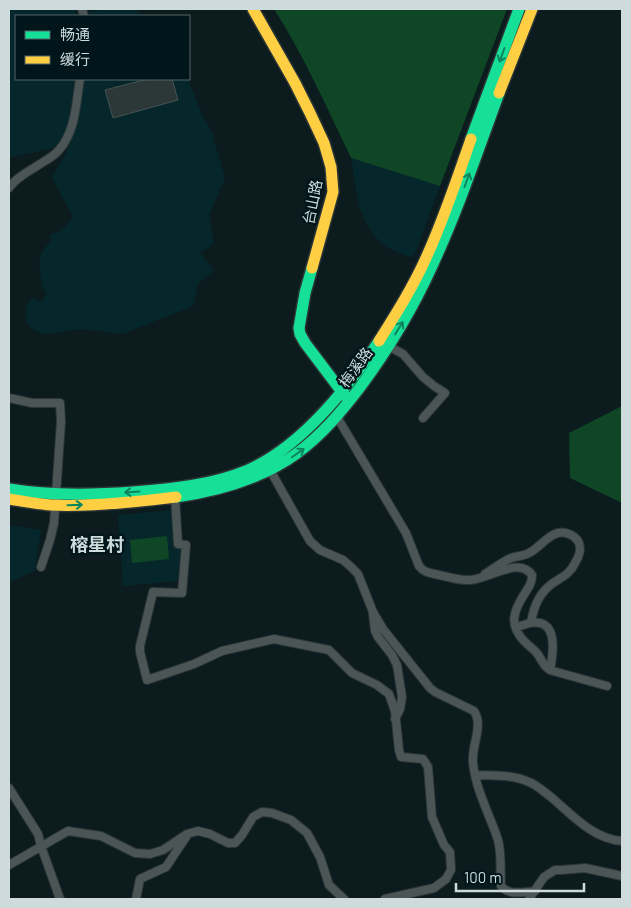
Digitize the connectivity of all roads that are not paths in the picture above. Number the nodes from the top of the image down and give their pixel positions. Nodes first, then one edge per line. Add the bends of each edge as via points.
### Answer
1 (253, 9) edge
2 (519, 9) edge
3 (532, 9) edge
4 (80, 80) edge
5 (9, 188) edge
6 (388, 346) junction
7 (341, 391) junction
8 (9, 398) edge
9 (349, 401) junction
10 (336, 417) junction
11 (423, 418) dead end
12 (270, 470) junction
13 (9, 489) edge
14 (175, 498) junction
15 (9, 499) edge
16 (55, 500) junction
17 (41, 567) dead end
18 (478, 579) junction
19 (373, 612) junction
20 (531, 622) junction
21 (516, 628) junction
22 (550, 670) junction
23 (607, 686) dead end
24 (395, 719) junction
25 (475, 776) junction
26 (9, 788) edge
27 (187, 834) junction
28 (622, 841) edge
29 (41, 846) junction
30 (9, 865) edge
31 (622, 876) edge
32 (535, 891) junction
33 (60, 899) edge
34 (136, 899) edge
35 (344, 899) edge
36 (385, 899) edge
37 (528, 899) edge

1 - 7 main road, 台山路 via 308,108 332,170 333,192 305,293 299,328 305,344
2 -> 7 main road, 梅溪路 via 425,259 372,352
6 -> 3 main road, 梅溪路 via 427,277 450,226
4 - 5 street via 74,115 64,143 53,156 15,180
6 - 9 main road, 梅溪路
6 - 11 street via 403,354 423,377 445,393
7 - 9 main road, 台山路
7 -> 16 main road, 梅溪路 via 300,436 282,450 225,478 167,489
8 - 16 street via 32,403 60,403
9 - 10 main road, 梅溪路
12 -> 10 main road, 梅溪路 via 310,444
10 - 18 street via 406,532 422,569 466,580
12 - 14 main road, 梅溪路 via 232,485
12 - 19 street via 310,541 358,574
13 - 16 main road, 梅溪路
16 -> 14 main road, 梅溪路 via 118,503
14 - 24 street via 178,544 186,546 182,593 154,592 140,646 147,680 222,651 274,639 329,650 352,673 389,694
15 - 16 main road, 梅溪路
16 - 17 street via 52,531
18 - 20 street via 508,559 530,553 552,536 563,533 578,540 577,561 571,571 541,594
18 - 21 street via 512,568 522,568 530,573 531,584 514,613
19 - 24 street via 375,631 397,665 402,697
19 - 25 street via 430,688 478,716 473,751
20 - 21 street
20 - 22 street via 550,629
21 - 22 street
22 - 23 street
24 - 36 street via 401,757 423,758 428,767 432,817 450,852 451,870 446,879 434,888
25 - 28 street via 515,777 530,782 588,828 608,839
25 - 32 street via 498,841 501,886 509,892
26 - 29 street via 38,834
27 - 29 street via 163,850 150,854 135,853 101,836 68,831
27 - 34 street via 166,867 140,879
27 - 35 street via 198,831 235,843 253,817 262,812 291,820 307,833 320,857 329,885
29 - 30 street
29 - 33 street
31 - 32 street via 586,868 554,870 544,877
32 - 37 street

